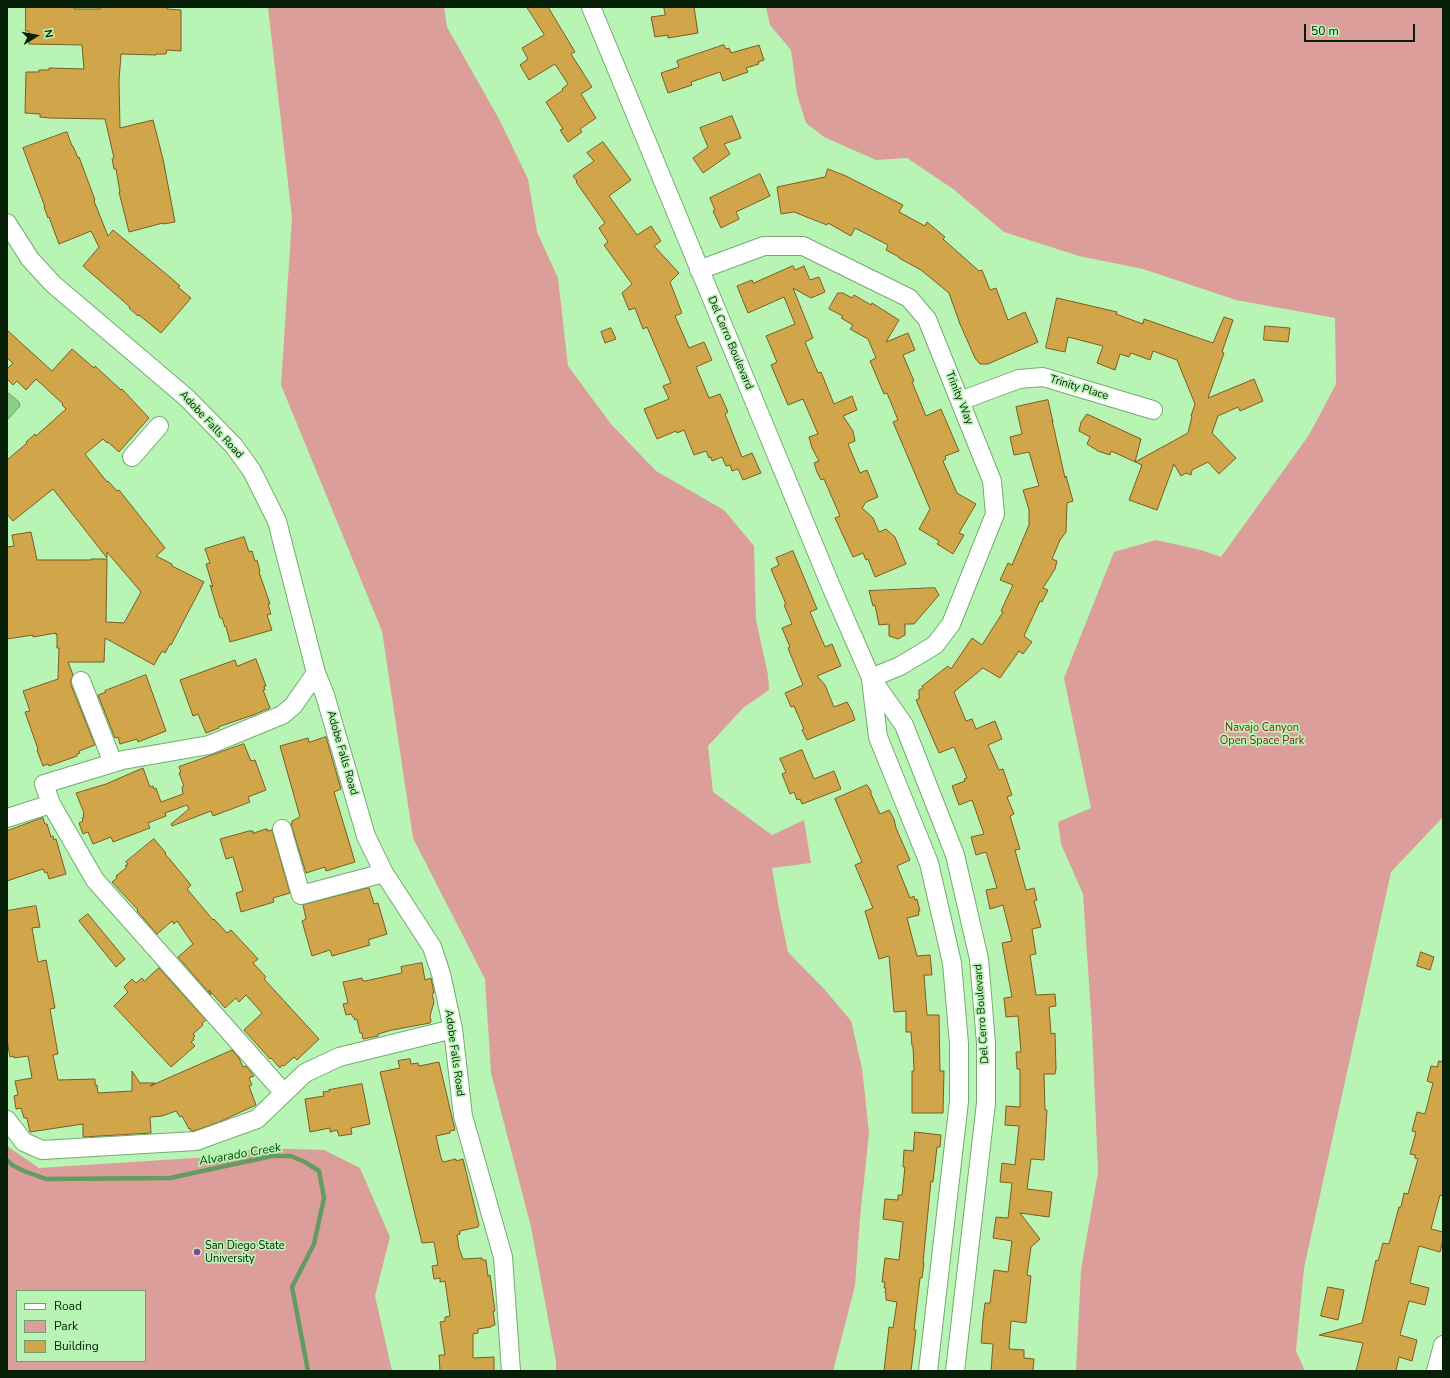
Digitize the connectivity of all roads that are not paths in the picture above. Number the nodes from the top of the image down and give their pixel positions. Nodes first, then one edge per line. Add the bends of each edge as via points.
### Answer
1 (591, 7) edge
2 (7, 223) edge
3 (699, 270) junction
4 (960, 401) junction
5 (1153, 410) dead end
6 (159, 426) dead end
7 (132, 456) dead end
8 (316, 673) junction
9 (871, 678) junction
10 (81, 681) dead end
11 (113, 763) junction
12 (51, 804) junction
13 (7, 818) edge
14 (282, 829) dead end
15 (384, 873) junction
16 (453, 1029) junction
17 (284, 1093) junction
18 (7, 1120) edge
19 (1443, 1345) edge
20 (1439, 1370) edge
21 (511, 1371) edge
22 (928, 1371) edge
23 (955, 1371) edge

1 - 3 street, Del Cerro Boulevard
2 - 8 street, Adobe Falls Road via 30,259 53,284 187,398 234,446 252,471 277,521
3 - 4 street, Trinity Way via 764,246 803,246 909,298 927,319
3 - 9 street, Del Cerro Boulevard
4 - 5 street, Trinity Place via 1019,379 1043,376
4 - 9 street, Trinity Way via 992,481 995,514 951,624 935,645 900,666
6 - 7 street
8 - 11 street via 292,706 282,714 210,745
8 - 15 street, Adobe Falls Road via 326,695 366,836
9 - 22 street, Del Cerro Boulevard via 878,737 929,863 952,963 959,1037 959,1101
9 - 23 street, Del Cerro Boulevard via 904,725 952,848 978,959 986,1043 986,1103
10 - 11 street
11 - 12 street via 44,784
12 - 13 street
12 - 17 street via 95,880
14 - 15 street via 301,895
15 - 16 street, Adobe Falls Road via 432,947 442,974
16 - 17 street via 339,1057 305,1073
16 - 21 street, Adobe Falls Road via 463,1116 503,1257
17 - 18 street via 257,1119 196,1141 42,1150 24,1142
19 - 20 street

